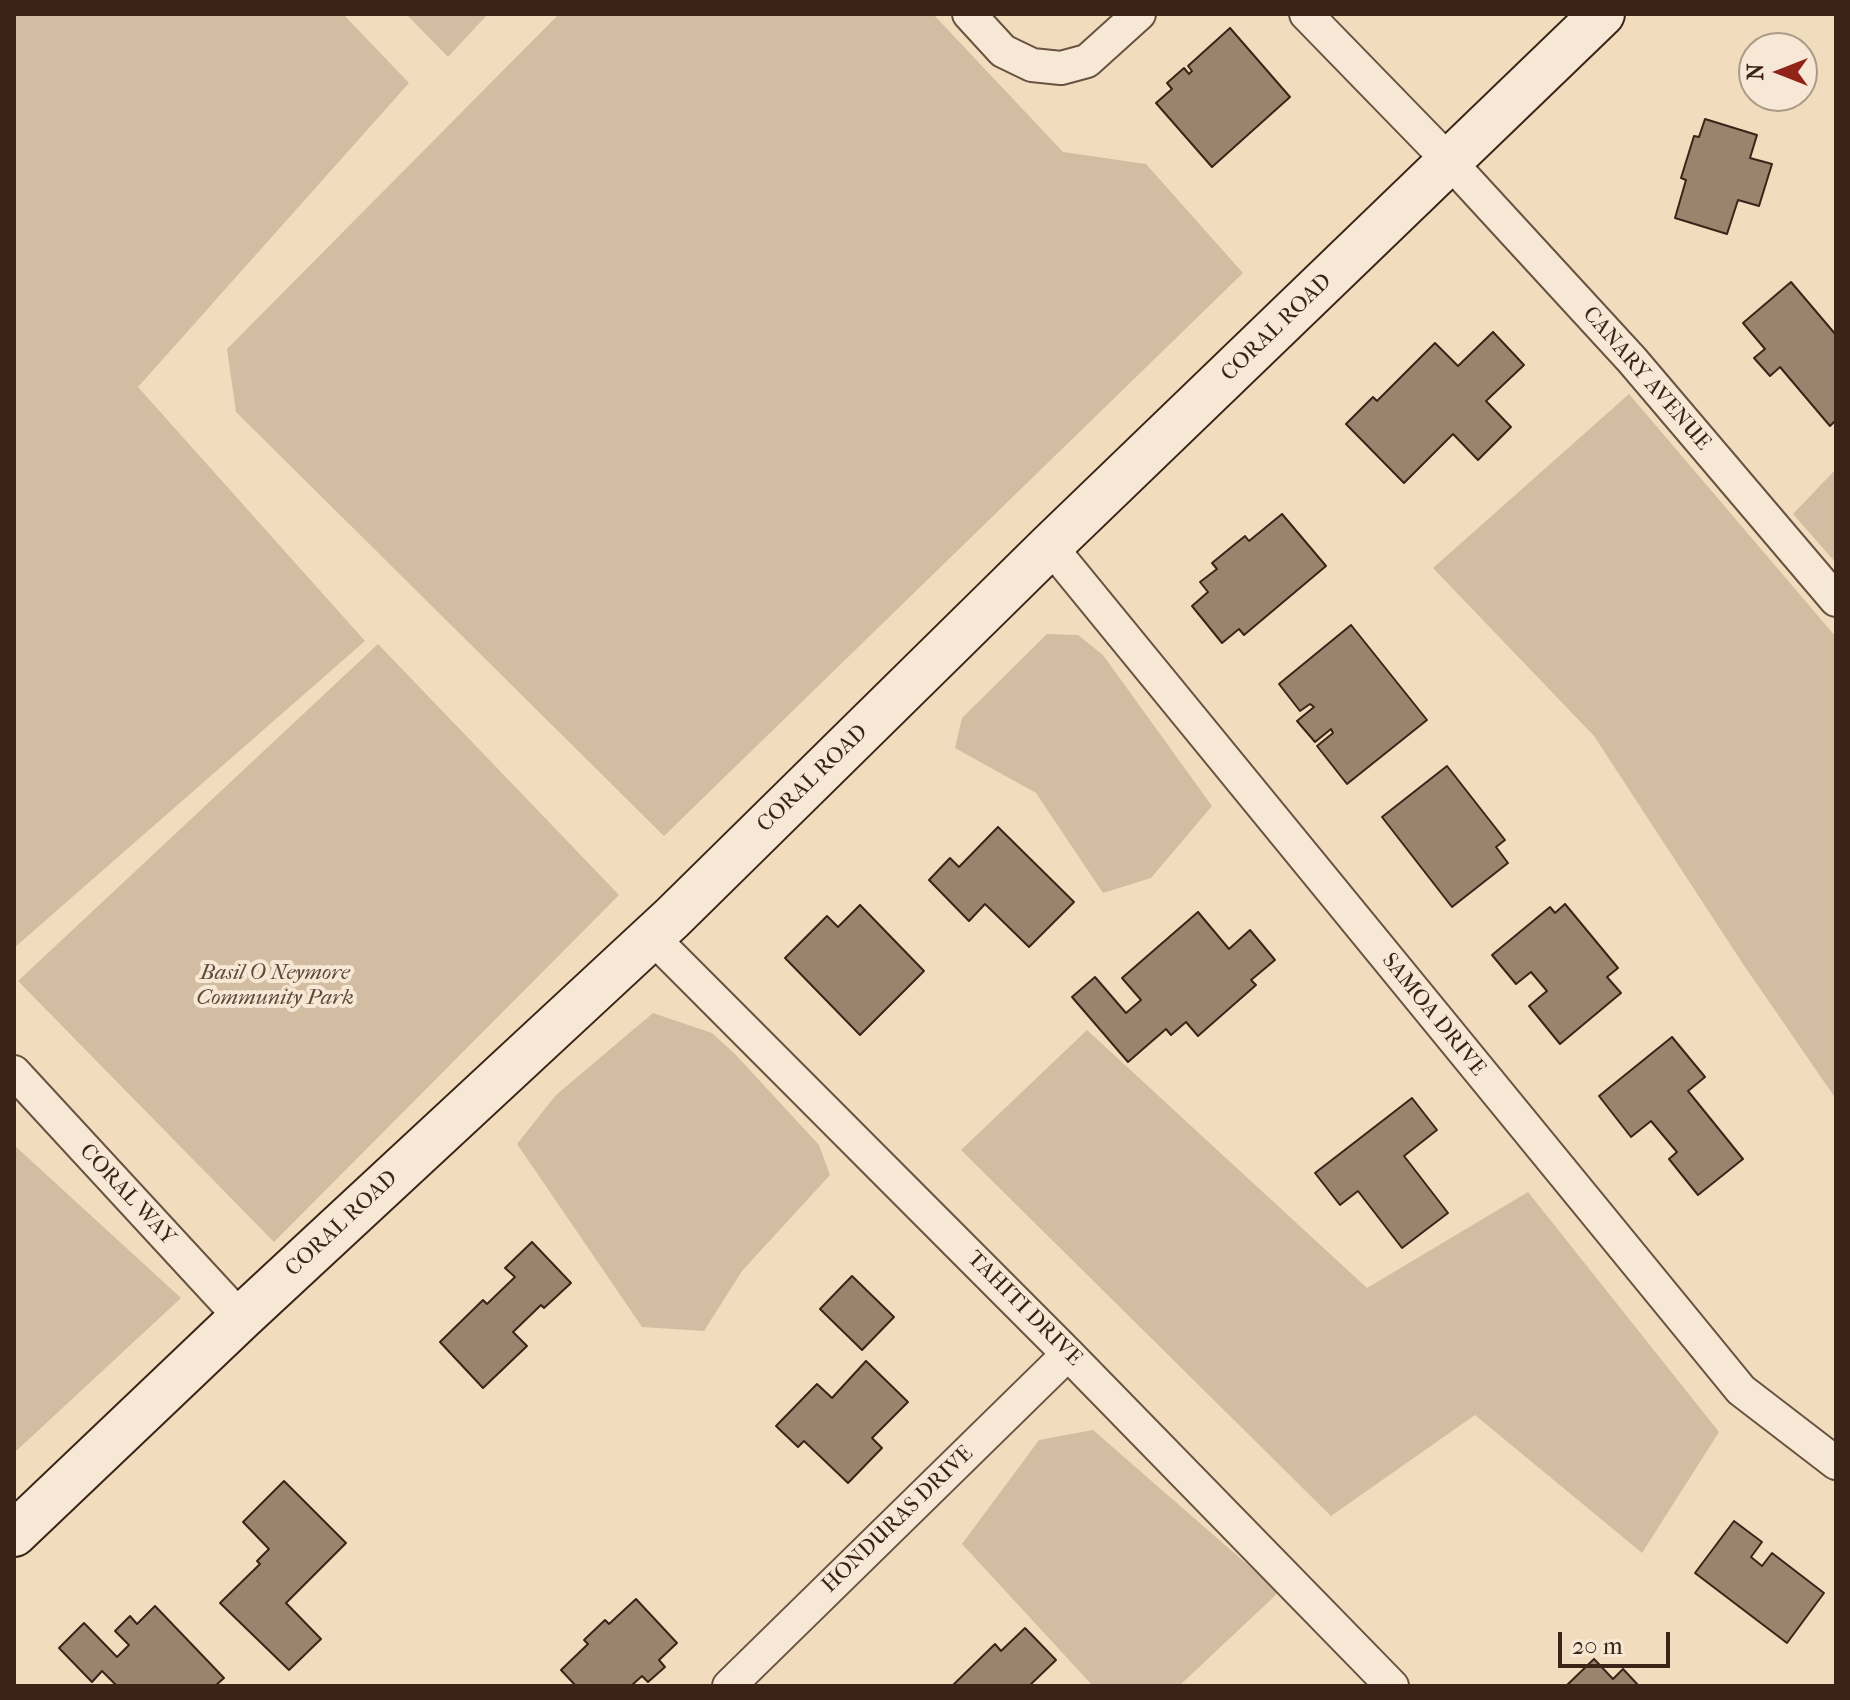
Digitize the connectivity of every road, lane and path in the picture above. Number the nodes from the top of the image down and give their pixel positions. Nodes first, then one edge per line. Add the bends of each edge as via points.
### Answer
1 (969, 14) edge
2 (1139, 14) edge
3 (1306, 14) edge
4 (1602, 14) edge
5 (1450, 162) junction
6 (1050, 546) junction
7 (1836, 600) edge
8 (652, 937) junction
9 (14, 1072) edge
10 (241, 1318) junction
11 (1068, 1354) junction
12 (1836, 1463) edge
13 (14, 1534) edge
14 (729, 1686) edge
15 (1392, 1686) edge

1 - 2 street via 1003,51 1032,65 1061,68 1087,61
3 - 5 street, CANARY AVENUE
4 - 5 street, CORAL ROAD
5 - 6 street, CORAL ROAD
5 - 7 street, CANARY AVENUE via 1632,360
6 - 8 street, CORAL ROAD
6 - 12 street, SAMOA DRIVE via 1741,1390
8 - 10 street, CORAL ROAD
8 - 11 street, TAHITI DRIVE
9 - 10 street, CORAL WAY
10 - 13 street, CORAL ROAD
11 - 14 street, HONDURAS DRIVE
11 - 15 street, TAHITI DRIVE

